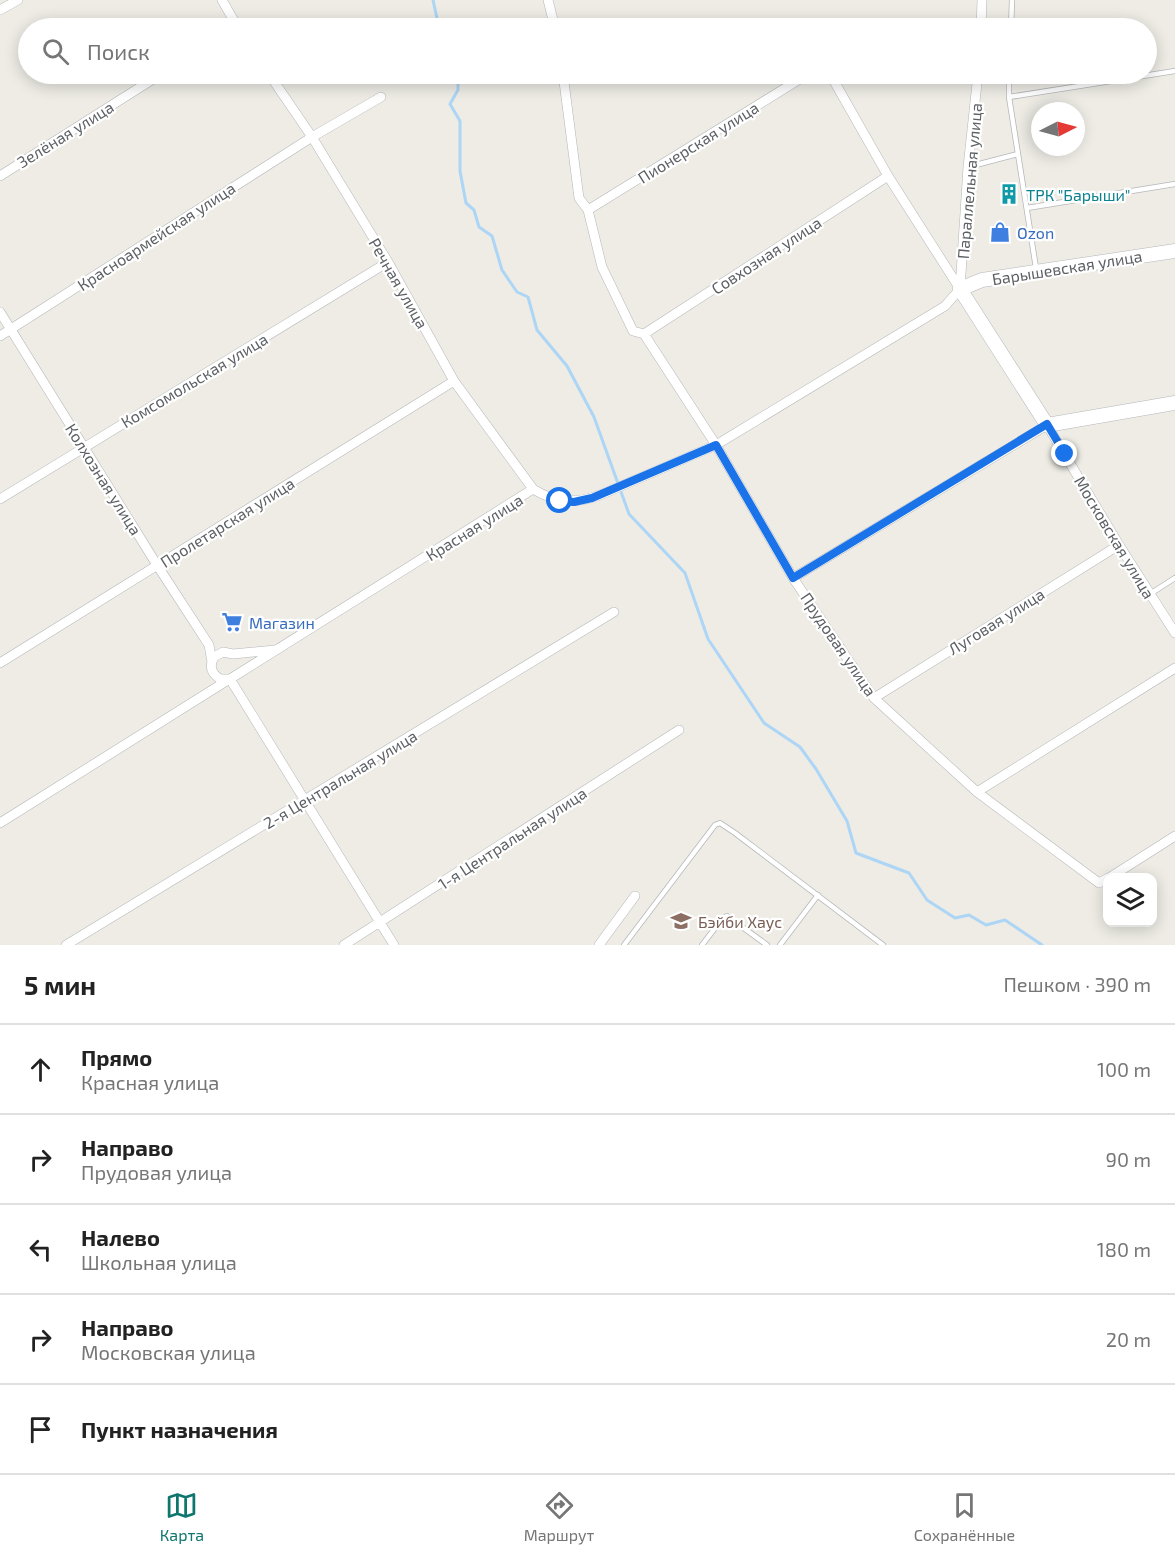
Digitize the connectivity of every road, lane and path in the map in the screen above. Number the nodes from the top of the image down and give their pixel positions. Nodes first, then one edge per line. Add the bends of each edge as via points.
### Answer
1 (18, 0) edge
2 (222, 0) edge
3 (548, 0) edge
4 (982, 0) edge
5 (1012, 0) edge
6 (0, 10) edge
7 (231, 18) edge
8 (552, 18) edge
9 (981, 18) edge
10 (1011, 18) edge
11 (1175, 71) edge
12 (1157, 74) edge
13 (145, 84) edge
14 (276, 84) edge
15 (564, 84) edge
16 (792, 84) edge
17 (836, 84) edge
18 (977, 84) edge
19 (1010, 84) edge
20 (1095, 84) edge
21 (381, 97) dead end
22 (1009, 98) junction
23 (312, 136) junction
24 (1018, 154) junction
25 (968, 167) junction
26 (0, 176) edge
27 (888, 176) junction
28 (1175, 184) edge
29 (1027, 208) junction
30 (588, 210) junction
31 (1175, 251) edge
32 (388, 262) junction
33 (1037, 271) junction
34 (960, 290) junction
35 (0, 312) edge
36 (11, 330) junction
37 (644, 334) junction
38 (0, 336) edge
39 (454, 381) junction
40 (1175, 403) edge
41 (1047, 424) junction
42 (716, 445) junction
43 (84, 447) junction
44 (533, 489) junction
45 (0, 499) edge
46 (1119, 545) junction
47 (157, 566) junction
48 (793, 578) junction
49 (1175, 578) edge
50 (1150, 594) junction
51 (614, 612) dead end
52 (1175, 633) edge
53 (209, 645) junction
54 (275, 650) junction
55 (223, 652) junction
56 (233, 654) junction
57 (212, 662) junction
58 (0, 663) edge
59 (1175, 668) edge
60 (215, 676) junction
61 (231, 679) junction
62 (207, 692) junction
63 (874, 698) junction
64 (679, 730) dead end
65 (977, 792) junction
66 (304, 800) junction
67 (0, 823) edge
68 (1175, 836) edge
69 (1116, 873) edge
70 (1103, 882) edge
71 (818, 895) junction
72 (634, 896) dead end
73 (380, 922) junction
74 (66, 945) edge
75 (344, 945) edge
76 (394, 945) edge
77 (599, 945) edge
78 (624, 945) edge
79 (702, 945) edge
80 (767, 945) edge
81 (780, 945) edge
82 (883, 945) edge

1 - 6 street
2 - 7 street
3 - 8 street
4 - 9 street
5 - 10 lane
11 - 12 lane
13 - 26 street, Зелёная улица
14 - 23 street, Речная улица
15 - 30 street, Прудовая улица via 579,198
16 - 30 street, Пионерская улица
17 - 27 street
18 - 25 street, Параллельная улица
19 - 22 lane
20 - 22 lane
21 - 23 street, Красноармейская улица
22 - 24 lane
23 - 32 street, Речная улица
23 - 36 street, Красноармейская улица
24 - 25 lane
24 - 29 lane
25 - 34 street, Параллельная улица
27 - 34 street
27 - 37 street, Совхозная улица
28 - 29 lane
29 - 33 lane
30 - 37 street, Прудовая улица via 602,267 633,331
31 - 33 street, Барышевская улица
32 - 39 street, Речная улица
32 - 43 street, Комсомольская улица
33 - 34 street, Барышевская улица via 982,280
34 - 41 street, Московская улица
34 - 42 street, Красная улица via 945,306
35 - 36 street, Колхозная улица
36 - 38 street, Красноармейская улица
36 - 43 street, Колхозная улица
37 - 42 street, Прудовая улица
39 - 44 street, Речная улица
39 - 47 street, Пролетарская улица
40 - 41 street
41 - 46 street, Московская улица
41 - 48 street
42 - 44 street, Красная улица via 592,498 560,501
42 - 48 street, Прудовая улица
43 - 45 street, Комсомольская улица
43 - 47 street, Колхозная улица
44 - 54 street, Красная улица
46 - 50 street, Московская улица
46 - 63 street, Луговая улица
47 - 53 street, Колхозная улица
47 - 58 street, Пролетарская улица
48 - 63 street, Прудовая улица
49 - 50 lane
50 - 52 street, Московская улица
51 - 66 street, 2-я Центральная улица
53 - 55 street
53 - 57 street, Колхозная улица
54 - 56 street, Красная улица
54 - 61 street, Красная улица
55 - 56 street
55 - 57 street
56 - 61 street via 239,662 238,673
57 - 60 street
59 - 65 street
60 - 61 street
60 - 62 street
61 - 62 street, Красная улица
61 - 66 street
62 - 67 street, Красная улица
63 - 65 street, Прудовая улица
64 - 73 street, 1-я Центральная улица
65 - 70 street, Прудовая улица via 1100,884
66 - 73 street
66 - 74 street, 2-я Центральная улица
68 - 69 street
71 - 78 lane via 724,824 718,824
71 - 81 lane
71 - 82 lane
72 - 77 street
73 - 75 street, 1-я Центральная улица
73 - 76 street
79 - 80 lane via 727,916

